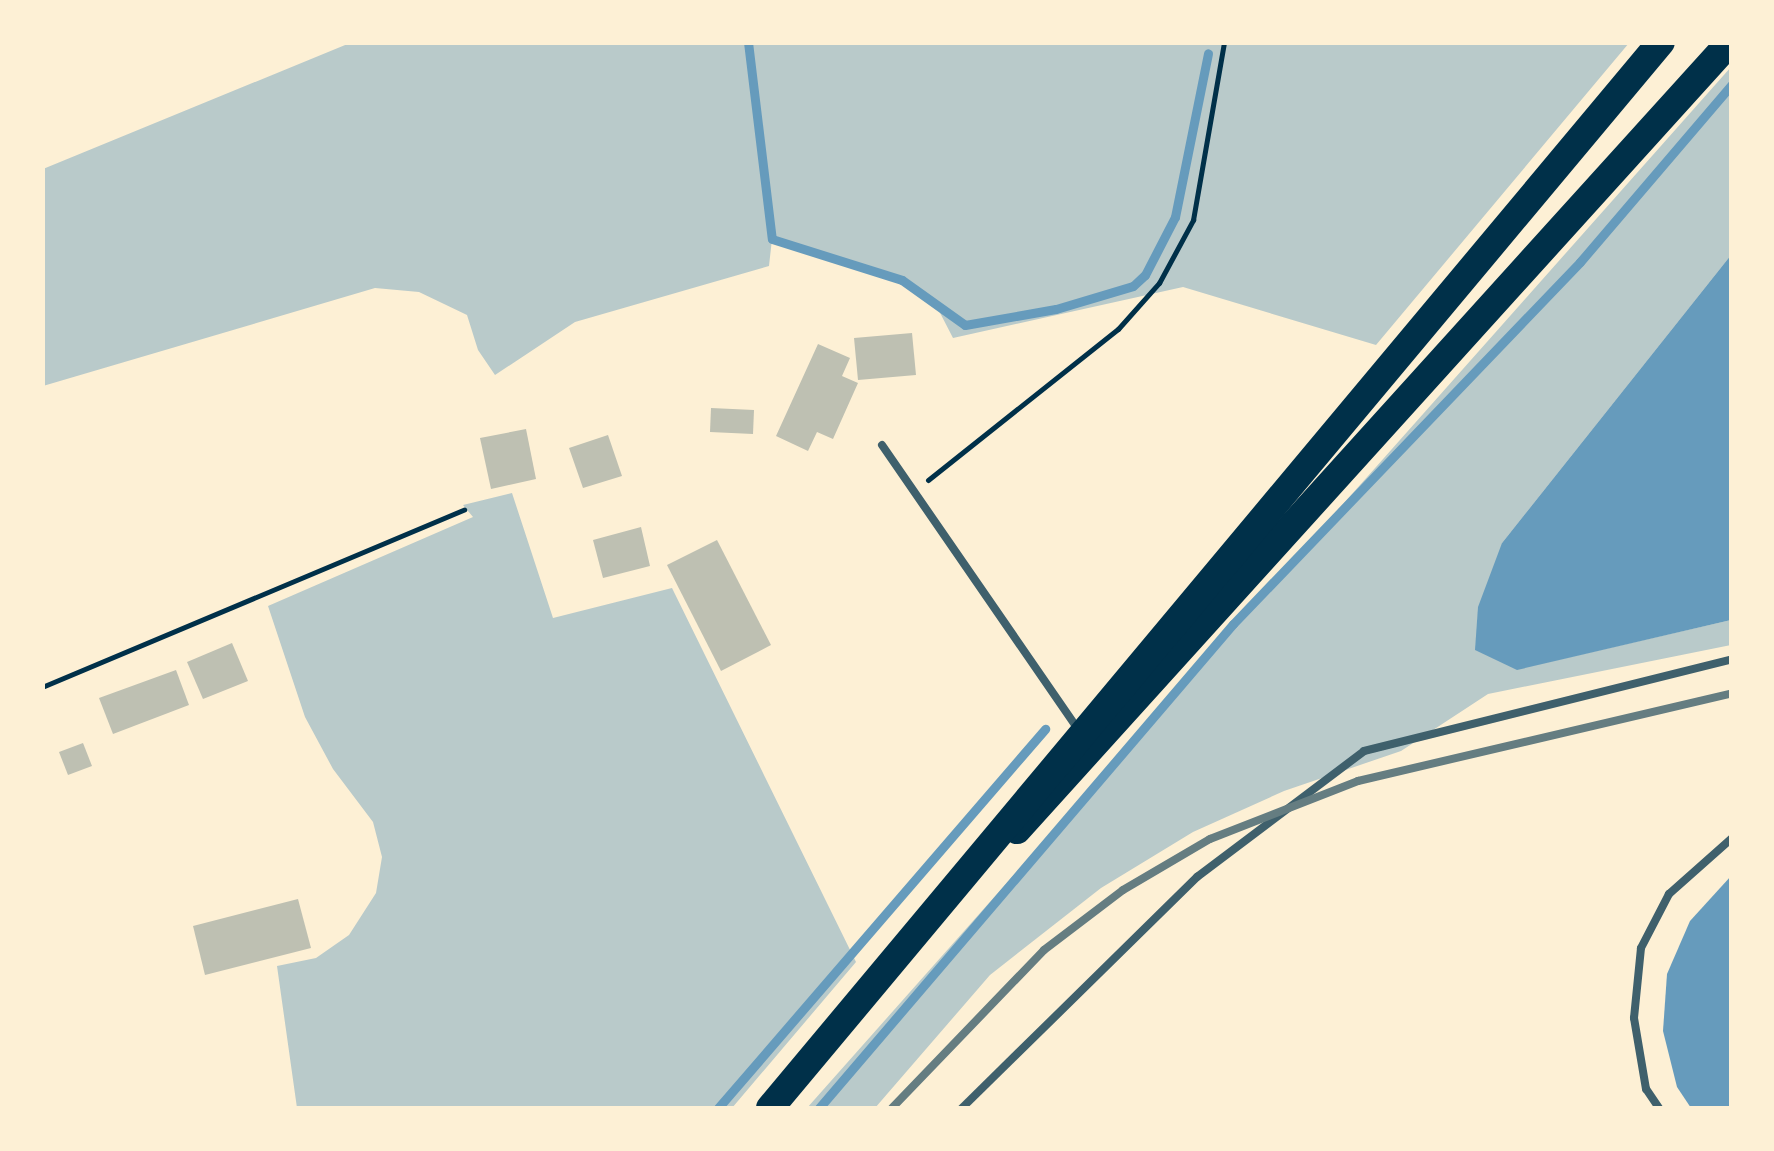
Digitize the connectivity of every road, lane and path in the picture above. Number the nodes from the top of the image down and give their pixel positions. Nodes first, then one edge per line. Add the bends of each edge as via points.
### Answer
1 (1224, 42) edge
2 (1661, 42) edge
3 (1730, 42) edge
4 (882, 444) dead end
5 (914, 491) junction
6 (464, 510) dead end
7 (1732, 659) edge
8 (42, 687) edge
9 (1079, 732) junction
10 (1732, 838) edge
11 (965, 879) junction
12 (770, 1108) edge
13 (962, 1108) edge
14 (1659, 1108) edge

1 - 5 path via 1193,220 1159,282 1118,330
2 - 9 highway
3 - 11 highway via 1041,808
4 - 5 lane
5 - 9 lane
6 - 8 path
7 - 13 lane via 1572,694 1354,757 1197,877
9 - 11 highway
10 - 14 lane via 1669,894 1641,948 1634,1018 1646,1089
11 - 12 highway

